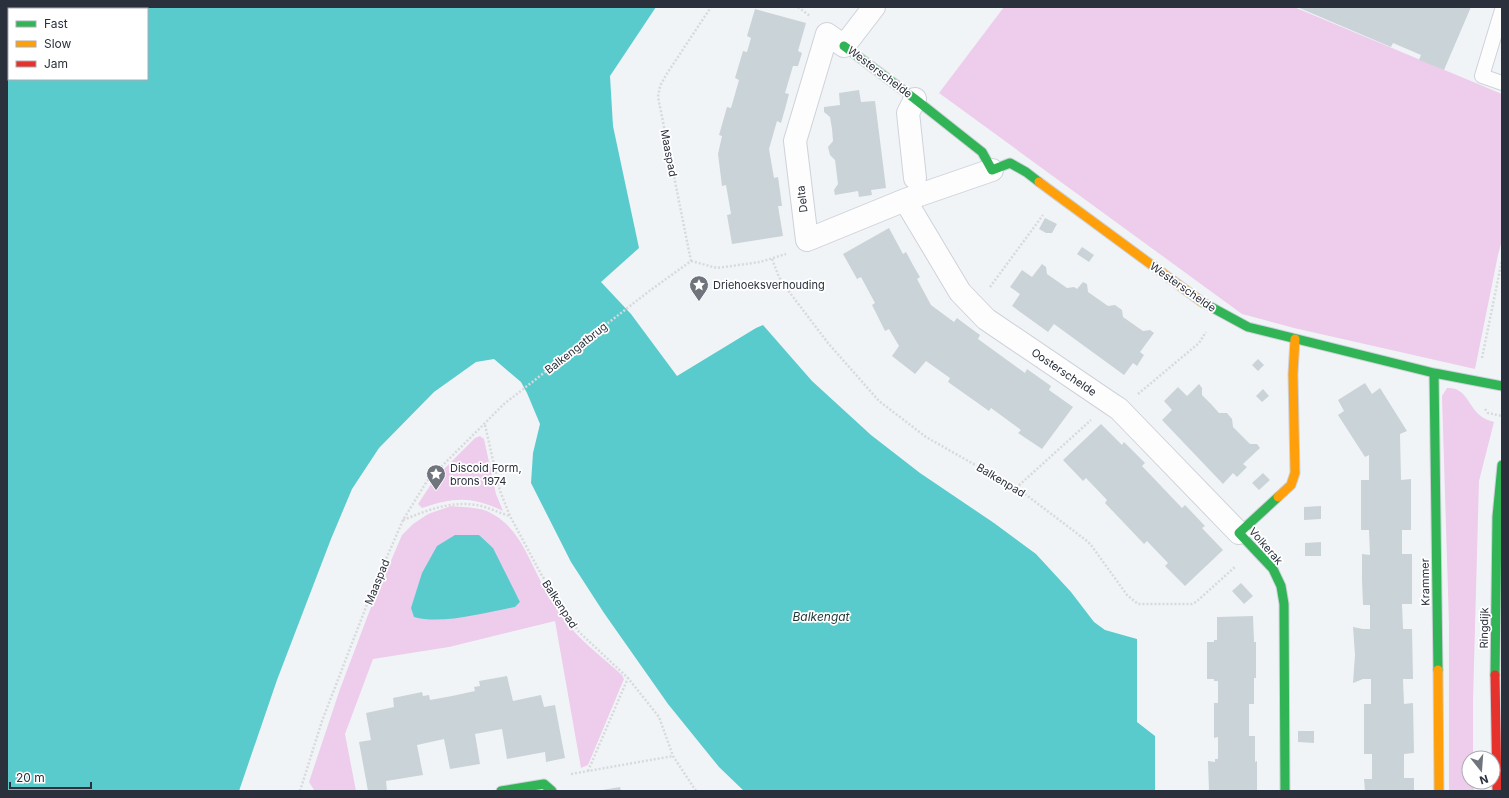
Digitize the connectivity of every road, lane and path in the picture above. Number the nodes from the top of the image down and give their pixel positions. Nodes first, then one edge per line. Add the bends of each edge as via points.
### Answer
1 (711, 7) edge
2 (874, 7) edge
3 (1502, 10) edge
4 (844, 46) junction
5 (1502, 83) edge
6 (915, 99) junction
7 (992, 170) junction
8 (915, 178) dead end
9 (1057, 196) junction
10 (905, 200) junction
11 (807, 240) junction
12 (772, 259) junction
13 (1502, 260) edge
14 (691, 261) junction
15 (975, 308) junction
16 (1218, 312) junction
17 (1295, 340) junction
18 (1434, 373) junction
19 (1477, 380) junction
20 (1502, 386) edge
21 (504, 404) joint
22 (1115, 406) junction
23 (484, 425) junction
24 (1502, 465) edge
25 (1016, 488) junction
26 (510, 516) junction
27 (402, 520) junction
28 (1239, 534) junction
29 (1254, 549) junction
30 (628, 678) junction
31 (673, 756) junction
32 (588, 771) junction
33 (544, 784) junction
34 (302, 791) edge
35 (501, 791) edge
36 (552, 791) edge
37 (696, 791) edge
38 (1285, 791) edge
39 (1439, 791) edge
40 (1497, 791) edge

1 - 14 path, Maaspad via 666,75 658,97
2 - 4 street
3 - 5 lane via 1482,76
4 - 6 street, Westerschelde
4 - 11 street, Delta via 827,34 795,141
6 - 7 street, Westerschelde via 982,152
6 - 8 street, Westerschelde via 908,112
7 - 9 street, Westerschelde via 1010,163
7 - 10 street
9 - 15 path
9 - 16 street, Westerschelde
10 - 11 street
10 - 15 street, Oosterschelde via 960,292
11 - 12 path via 784,255
12 - 14 path via 717,268
12 - 25 path, Balkenpad via 787,289 828,343 879,401 926,437
13 - 19 path
14 - 21 path, Balkengatbrug
15 - 22 street, Oosterschelde via 986,319
16 - 17 street, Westerschelde via 1248,327
16 - 22 path via 1199,343
17 - 18 street, Westerschelde
17 - 28 street, Volkerak via 1294,473 1291,485
18 - 19 street, Westerschelde
18 - 39 street, Krammer
19 - 20 street, Westerschelde
21 - 23 path, Maaspad
22 - 25 path
22 - 28 street, Oosterschelde
23 - 26 path, Balkenpad via 500,491
23 - 27 path, Maaspad via 427,481
24 - 40 street, Ringdijk via 1497,517
25 - 29 path, Balkenpad via 1091,545 1127,595 1138,604 1192,604
26 - 27 path via 478,505 452,504
26 - 30 path, Balkenpad via 541,574 579,632
27 - 34 path, Maaspad via 325,714
28 - 29 street, Volkerak
29 - 38 street, Volkerak via 1273,569 1281,586 1284,604
30 - 31 path, Balkenpad via 659,716
30 - 32 path
31 - 32 path
31 - 37 path, Balkenpad
32 - 33 path via 560,776
33 - 35 street
33 - 36 street

